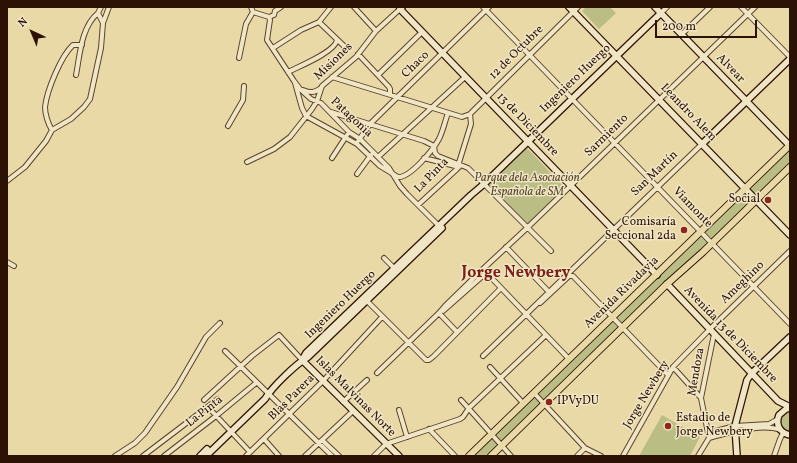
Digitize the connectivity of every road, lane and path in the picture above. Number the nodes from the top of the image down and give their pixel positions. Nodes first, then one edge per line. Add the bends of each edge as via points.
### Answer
1 (101, 7) edge
2 (109, 7) edge
3 (251, 7) edge
4 (281, 7) edge
5 (331, 7) edge
6 (354, 7) edge
7 (578, 7) edge
8 (655, 7) edge
9 (667, 7) edge
10 (710, 7) edge
11 (741, 7) edge
12 (755, 7) edge
13 (400, 8) edge
14 (486, 8) edge
15 (571, 9) edge
16 (253, 12) junction
17 (98, 13) junction
18 (661, 13) junction
19 (748, 14) junction
20 (269, 17) junction
21 (319, 22) junction
22 (103, 23) junction
23 (376, 31) junction
24 (422, 32) junction
25 (681, 34) junction
26 (337, 40) junction
27 (82, 45) junction
28 (344, 46) dead end
29 (272, 48) junction
30 (442, 53) junction
31 (358, 54) junction
32 (530, 55) junction
33 (616, 56) junction
34 (703, 57) junction
35 (239, 58) dead end
36 (790, 58) edge
37 (288, 72) junction
38 (76, 75) dead end
39 (378, 75) junction
40 (332, 77) junction
41 (465, 77) junction
42 (294, 82) junction
43 (244, 86) dead end
44 (321, 88) junction
45 (300, 89) junction
46 (390, 94) junction
47 (397, 97) junction
48 (486, 98) junction
49 (572, 99) junction
50 (659, 100) junction
51 (317, 101) junction
52 (746, 101) junction
53 (432, 108) junction
54 (330, 112) junction
55 (448, 112) junction
56 (470, 114) junction
57 (306, 116) junction
58 (370, 124) junction
59 (228, 126) dead end
60 (52, 130) junction
61 (350, 132) junction
62 (402, 134) junction
63 (345, 138) junction
64 (360, 139) junction
65 (528, 141) junction
66 (615, 143) junction
67 (357, 144) junction
68 (702, 144) junction
69 (434, 146) junction
70 (790, 146) edge
71 (373, 152) junction
72 (370, 156) junction
73 (378, 157) junction
74 (332, 158) dead end
75 (424, 158) junction
76 (247, 162) dead end
77 (458, 165) junction
78 (790, 167) edge
79 (357, 174) dead end
80 (393, 175) junction
81 (7, 180) edge
82 (484, 184) junction
83 (571, 186) junction
84 (658, 187) junction
85 (745, 188) junction
86 (756, 200) junction
87 (418, 205) junction
88 (439, 226) junction
89 (527, 228) junction
90 (614, 230) junction
91 (701, 232) junction
92 (790, 235) edge
93 (712, 243) junction
94 (506, 247) junction
95 (550, 251) dead end
96 (790, 251) edge
97 (384, 258) dead end
98 (7, 262) edge
99 (14, 266) dead end
100 (395, 269) junction
101 (485, 271) junction
102 (656, 275) junction
103 (667, 284) junction
104 (754, 287) junction
105 (501, 288) junction
106 (548, 291) junction
107 (367, 301) junction
108 (536, 305) junction
109 (439, 313) junction
110 (526, 314) junction
111 (382, 317) junction
112 (613, 317) junction
113 (220, 323) dead end
114 (790, 324) edge
115 (623, 327) junction
116 (710, 329) junction
117 (457, 332) junction
118 (714, 334) junction
119 (546, 335) junction
120 (790, 336) edge
121 (408, 343) junction
122 (224, 351) dead end
123 (483, 356) dead end
124 (569, 359) junction
125 (302, 360) junction
126 (490, 367) dead end
127 (673, 367) junction
128 (241, 368) junction
129 (377, 373) dead end
130 (752, 373) junction
131 (668, 376) junction
132 (500, 378) junction
133 (367, 380) dead end
134 (323, 381) junction
135 (256, 383) junction
136 (534, 393) junction
137 (268, 394) junction
138 (701, 398) junction
139 (218, 399) dead end
140 (204, 400) dead end
141 (461, 400) dead end
142 (778, 400) junction
143 (343, 402) junction
144 (523, 403) junction
145 (544, 405) junction
146 (208, 407) junction
147 (469, 408) junction
148 (790, 408) edge
149 (399, 410) dead end
150 (353, 411) junction
151 (782, 412) junction
152 (289, 415) junction
153 (216, 416) junction
154 (778, 418) junction
155 (735, 428) junction
156 (429, 429) junction
157 (230, 431) junction
158 (782, 431) junction
159 (492, 433) junction
160 (708, 435) junction
161 (790, 435) edge
162 (407, 437) junction
163 (264, 439) junction
164 (320, 442) junction
165 (386, 444) junction
166 (502, 445) junction
167 (585, 448) junction
168 (250, 452) junction
169 (115, 456) edge
170 (143, 456) edge
171 (164, 456) edge
172 (200, 456) edge
173 (206, 456) edge
174 (246, 456) edge
175 (279, 456) edge
176 (305, 456) edge
177 (332, 456) edge
178 (339, 456) edge
179 (374, 456) edge
180 (400, 456) edge
181 (455, 456) edge
182 (469, 456) edge
183 (491, 456) edge
184 (511, 456) edge
185 (577, 456) edge
186 (601, 456) edge
187 (623, 456) edge
188 (698, 456) edge
189 (737, 456) edge
190 (774, 456) edge

1 - 17 street
2 - 22 street
3 - 16 street
4 - 20 street
5 - 21 street
6 - 23 street
7 - 15 street, 12 de Octubre
8 - 18 main road, Alvear
9 - 18 street, Ingeniero Huergo
10 - 25 street
11 - 19 street
12 - 19 street, Sarmiento
13 - 23 street, Misiones
13 - 24 main road, 13 de Diciembre
14 - 30 street, Chaco
14 - 32 street, Viamonte
15 - 32 street, 12 de Octubre
15 - 33 main road, Leandro Alem
16 - 20 street
16 - 35 street via 246,24
17 - 22 street
17 - 27 street via 93,17
18 - 25 main road, Alvear
18 - 33 main road, Ingeniero Huergo
19 - 34 street, Sarmiento
19 - 36 street
20 - 29 street, Patagonia via 267,38
21 - 26 street
21 - 29 street
22 - 60 street via 101,48 90,98 71,119
23 - 31 street, Misiones
24 - 30 main road, 13 de Diciembre
24 - 39 street
25 - 34 main road, Alvear
26 - 28 street
26 - 37 street via 324,54
27 - 38 street
27 - 60 street via 73,45 68,50 48,94 45,108 48,125
29 - 37 street, Patagonia
30 - 41 main road, 13 de Diciembre
30 - 47 street, Chaco
31 - 39 street
31 - 40 street, Misiones
32 - 48 street, 12 de Octubre
32 - 49 street, Viamonte
33 - 49 main road, Ingeniero Huergo
33 - 50 main road, Leandro Alem
34 - 50 street, Sarmiento
34 - 52 main road, Alvear
36 - 52 main road, San Martín
37 - 42 street, Patagonia
39 - 46 street via 389,87
40 - 44 street, Misiones
40 - 46 street
41 - 48 main road, 13 de Diciembre
41 - 53 street
42 - 45 street, Patagonia
42 - 57 street
43 - 59 street via 243,100
44 - 45 street via 315,92
44 - 51 street, Misiones
45 - 51 street, Patagonia
46 - 47 street
47 - 53 street
47 - 58 street, Chaco
48 - 56 street, 12 de Octubre
48 - 65 main road, 13 de Diciembre
49 - 65 main road, Ingeniero Huergo
49 - 66 street, Viamonte
50 - 66 street, Sarmiento
50 - 68 main road, Leandro Alem
51 - 54 street, Patagonia
51 - 57 street, Misiones
52 - 68 main road, San Martín
52 - 70 main road, Alvear
53 - 55 street
53 - 62 street
54 - 58 street
54 - 61 street, Patagonia
55 - 56 street via 462,117
55 - 69 street
56 - 77 street, La Pinta via 471,124
57 - 63 street
57 - 76 street, Misiones via 284,142
58 - 62 street
58 - 64 street, Chaco
60 - 81 street via 24,167
61 - 63 street
61 - 64 street, Patagonia
62 - 69 street
62 - 73 street
63 - 67 street
63 - 74 street
64 - 67 street, Chaco
64 - 71 street, Patagonia
65 - 82 main road, Ingeniero Huergo
65 - 83 main road, 13 de Diciembre
66 - 83 street, Sarmiento
66 - 84 street, Viamonte
67 - 72 street
68 - 84 street, San Martín
68 - 85 main road, Leandro Alem
69 - 75 street
69 - 77 street via 438,156
70 - 85 main road, Avenida Rivadavia
71 - 72 street
71 - 73 street, Patagonia
72 - 79 street
72 - 80 street
73 - 80 street, Patagonia
75 - 77 street
75 - 80 street via 404,176
77 - 82 street via 466,167
77 - 87 street, La Pinta
78 - 86 main road, Avenida Rivadavia
80 - 87 street, Patagonia
82 - 88 main road, Ingeniero Huergo
82 - 89 street
82 - 107 main road, Ingeniero Huergo via 474,197
83 - 89 street, Sarmiento
83 - 90 main road, 13 de Diciembre
84 - 90 street, San Martín
84 - 91 street, Viamonte
85 - 86 main road, Leandro Alem
85 - 91 main road, Avenida Rivadavia
86 - 92 main road, Leandro Alem
86 - 93 main road, Avenida Rivadavia
87 - 88 street, Patagonia
88 - 100 main road, Ingeniero Huergo
89 - 94 street, Sarmiento
89 - 95 street
90 - 102 main road, 13 de Diciembre
90 - 106 street, San Martín
91 - 93 street, Viamonte
91 - 102 main road, Avenida Rivadavia
93 - 103 main road, Avenida Rivadavia
93 - 104 street, Viamonte
94 - 101 street, Sarmiento
94 - 106 street
96 - 104 street, Ameghino
97 - 100 street
98 - 99 street
100 - 125 main road, Ingeniero Huergo via 306,353
101 - 105 street
101 - 109 street, Sarmiento
102 - 112 main road, Avenida Rivadavia
103 - 115 main road, Avenida Rivadavia
103 - 116 main road, Avenida 13 de Diciembre
104 - 114 street, Viamonte
104 - 116 street, Ameghino
105 - 110 street
105 - 117 street
106 - 108 street, San Martín
107 - 111 street
107 - 125 main road, Ingeniero Huergo
108 - 110 street, San Martín
108 - 112 street, San Martín via 569,276 573,276
109 - 117 street
109 - 121 street, Sarmiento
110 - 119 street
110 - 123 street, San Martín
111 - 121 street
111 - 134 street, Blas Parera
112 - 115 street
112 - 124 main road, Avenida Rivadavia
113 - 169 street via 206,337 177,387 143,436
115 - 131 street
115 - 145 main road, Avenida Rivadavia
116 - 118 main road, Avenida 13 de Diciembre
116 - 127 street, Jorge Newbery
117 - 121 street via 429,360
118 - 130 main road, Avenida 13 de Diciembre
118 - 138 street, Mendoza
119 - 124 street
119 - 132 street
120 - 130 main road
121 - 129 street, Sarmiento
122 - 128 street
124 - 136 main road, Avenida Rivadavia
125 - 128 street, Islas Malvinas Norte via 279,335
125 - 134 main road, Islas Malvinas Norte
125 - 137 main road, Ingeniero Huergo
126 - 132 street
127 - 131 street, Jorge Newbery
127 - 138 street
128 - 135 street
128 - 140 street
130 - 142 main road, Avenida 13 de Diciembre
130 - 155 main road via 747,380
131 - 187 street, Jorge Newbery
132 - 144 street
132 - 147 street
133 - 143 street
134 - 143 main road, Islas Malvinas Norte
134 - 152 street, Blas Parera
135 - 137 street
135 - 153 street, La Pinta
136 - 144 main road, Avenida Rivadavia
136 - 145 street
137 - 152 street
137 - 157 main road, Ingeniero Huergo
138 - 160 street, Mendoza
139 - 146 street
141 - 147 street
142 - 148 main road
142 - 151 main road
143 - 150 main road, Islas Malvinas Norte
144 - 159 main road, Avenida Rivadavia
145 - 166 main road, Avenida Rivadavia
145 - 167 street
146 - 153 street
146 - 170 street
147 - 156 street via 460,419
147 - 159 street
148 - 151 main road
149 - 162 street
150 - 164 street
150 - 165 main road, Islas Malvinas Norte
151 - 154 main road
152 - 163 street, Blas Parera
152 - 164 street
153 - 157 street
153 - 171 street, La Pinta
154 - 155 street via 769,424
154 - 158 main road
155 - 158 street via 770,428
155 - 160 street
155 - 189 main road
156 - 162 street
156 - 181 street
157 - 168 street
157 - 172 main road, Ingeniero Huergo
157 - 173 main road, Ingeniero Huergo
158 - 161 main road
158 - 190 street
159 - 166 street
159 - 182 main road, Avenida Rivadavia
160 - 188 street
162 - 165 street
163 - 168 street, Blas Parera
163 - 175 street
164 - 176 street
164 - 177 street
164 - 178 street
165 - 179 street
165 - 180 main road, Islas Malvinas Norte
166 - 183 main road, Avenida Rivadavia
166 - 184 street
167 - 185 street
167 - 186 street
168 - 174 street, Blas Parera

